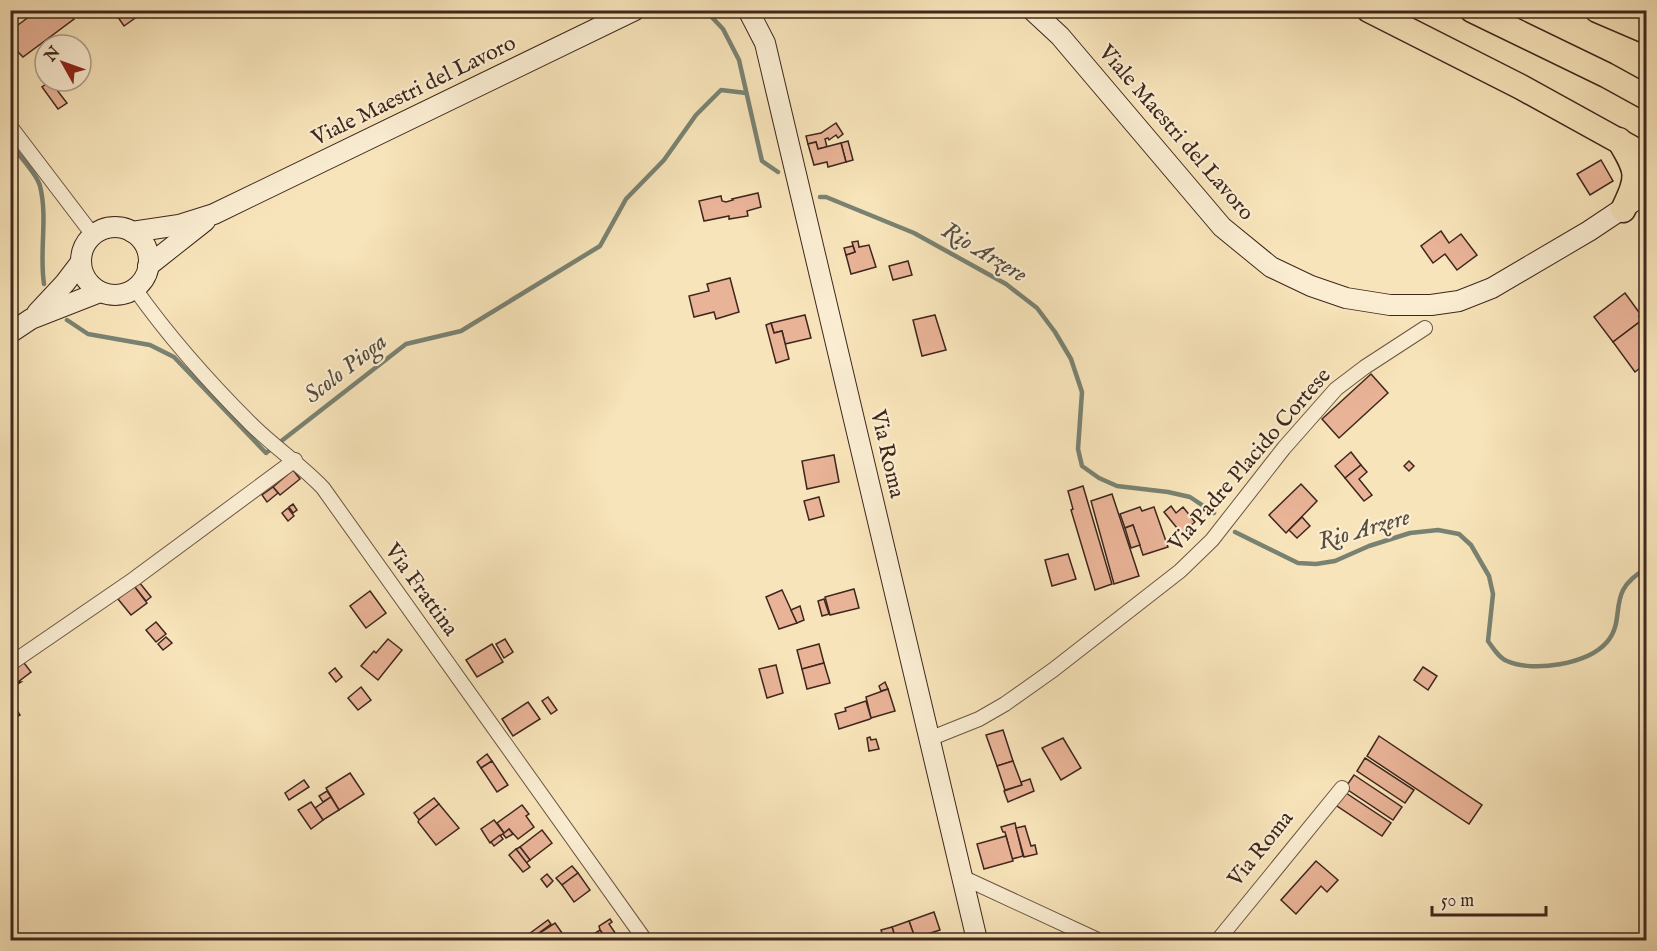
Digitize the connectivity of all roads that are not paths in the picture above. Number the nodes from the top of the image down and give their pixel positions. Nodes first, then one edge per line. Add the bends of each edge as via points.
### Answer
1 (635, 10) edge
2 (748, 10) edge
3 (767, 10) edge
4 (1032, 10) edge
5 (1369, 10) edge
6 (1472, 10) edge
7 (1597, 10) edge
8 (1647, 31) edge
9 (765, 43) junction
10 (1647, 97) edge
11 (10, 126) edge
12 (1619, 140) junction
13 (1647, 156) edge
14 (1647, 193) edge
15 (1647, 209) edge
16 (1623, 210) junction
17 (214, 214) junction
18 (132, 232) junction
19 (93, 235) junction
20 (81, 262) junction
21 (148, 266) junction
22 (135, 289) junction
23 (100, 292) junction
24 (31, 319) junction
25 (1425, 328) dead end
26 (10, 333) edge
27 (295, 460) junction
28 (10, 664) edge
29 (930, 739) junction
30 (1342, 788) dead end
31 (962, 877) junction
32 (645, 940) edge
33 (976, 940) edge
34 (1098, 940) edge
35 (1218, 940) edge

1 - 17 main road, Viale Maestri del Lavoro
2 - 9 main road, Via Roma
3 - 9 main road, Via Roma
4 - 16 main road, Viale Maestri del Lavoro via 1060,36 1222,227 1271,267 1346,298 1390,305 1459,301 1492,288
5 - 12 highway
6 - 10 highway
7 - 8 highway
9 - 29 main road, Via Roma
11 - 19 street
12 - 13 highway
12 - 16 highway via 1636,175
14 - 16 main road, Viale Maestri del Lavoro
15 - 16 main road
17 - 18 main road, Viale Maestri del Lavoro via 179,225
17 - 21 main road, Viale Maestri del Lavoro
18 - 19 main road via 112,227
18 - 21 main road via 148,253
19 - 20 main road via 82,252
20 - 23 main road via 83,274
20 - 24 main road
21 - 22 main road
22 - 23 main road via 118,295
22 - 27 street, Via Frattina via 176,343 275,446
23 - 24 main road
24 - 26 main road
25 - 29 street, Via Padre Placido Cortese via 1336,389 1212,540 1180,571 1005,704
27 - 28 street via 134,579
27 - 32 street, Via Frattina via 323,488
29 - 31 main road, Via Roma
30 - 35 street, Via Roma
31 - 33 main road, Via Roma
31 - 34 street

